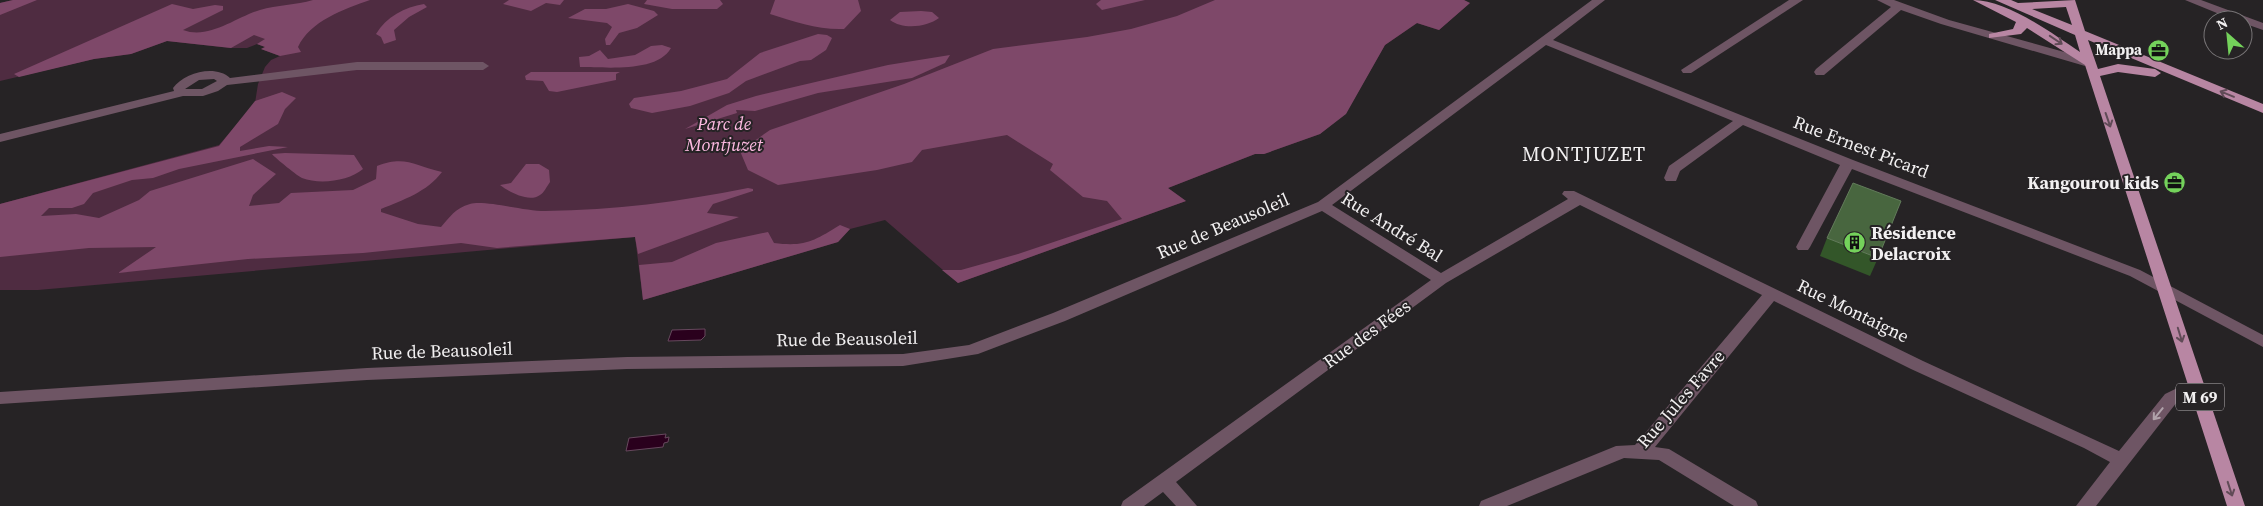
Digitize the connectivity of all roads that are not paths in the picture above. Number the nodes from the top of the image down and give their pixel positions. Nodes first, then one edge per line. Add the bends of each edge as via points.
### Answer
1 (1599, 0) edge
2 (1798, 0) edge
3 (1883, 0) edge
4 (1979, 0) edge
5 (2191, 0) edge
6 (2005, 2) edge
7 (2070, 2) edge
8 (1899, 6) junction
9 (2022, 19) junction
10 (2263, 27) edge
11 (2080, 34) junction
12 (1992, 36) junction
13 (1544, 40) junction
14 (483, 66) dead end
15 (2091, 68) junction
16 (1687, 70) dead end
17 (1820, 72) dead end
18 (2190, 80) junction
19 (2263, 109) edge
20 (1741, 121) junction
21 (0, 138) edge
22 (1848, 163) junction
23 (1671, 178) dead end
24 (1574, 197) joint
25 (1323, 206) junction
26 (1803, 247) dead end
27 (1441, 280) junction
28 (2165, 289) junction
29 (1772, 294) junction
30 (2263, 342) edge
31 (2196, 385) junction
32 (0, 398) edge
33 (1640, 452) junction
34 (2121, 460) junction
35 (1164, 481) junction
36 (1130, 506) edge
37 (1188, 506) edge
38 (1488, 506) edge
39 (1749, 506) edge
40 (2085, 506) edge
41 (2236, 506) edge

1 - 13 street, Rue de Beausoleil
2 - 16 street
3 - 8 street
4 - 9 main road
5 - 10 street
6 - 7 main road via 2038,6
6 - 11 main road
7 - 11 main road
8 - 12 street
8 - 17 street
9 - 12 main road via 2022,27 2017,32
9 -> 15 main road
11 - 15 main road
11 - 18 main road
12 - 15 street
13 - 20 street, Rue Ernest Picard
13 - 25 street, Rue de Beausoleil
14 - 21 street via 357,66 223,82 221,76 198,77 182,84 179,88 183,92
15 - 18 main road via 2129,68
15 -> 28 main road, M 69
19 -> 18 main road
20 - 22 street, Rue Ernest Picard
20 - 23 street via 1674,169
22 - 26 street
22 - 28 street, Rue Ernest Picard via 2130,271
24 - 27 street, Rue des Fées
24 - 29 street, Rue Montaigne
25 - 27 street, Rue André Bal
25 - 32 street, Rue de Beausoleil via 1005,339 948,354 903,360 627,363 367,374
27 - 35 street, Rue des Fées
28 - 30 street, Rue Ernest Picard
28 -> 31 main road, M 69
29 - 33 street, Rue Jules Favre
29 - 34 street, Rue Montaigne
31 -> 34 street via 2171,398
31 -> 41 main road, M 69
33 - 38 street, Rue Jules Favre via 1622,451
33 - 39 street via 1663,454
34 - 40 street
35 - 36 street, Rue des Fées
35 - 37 street

